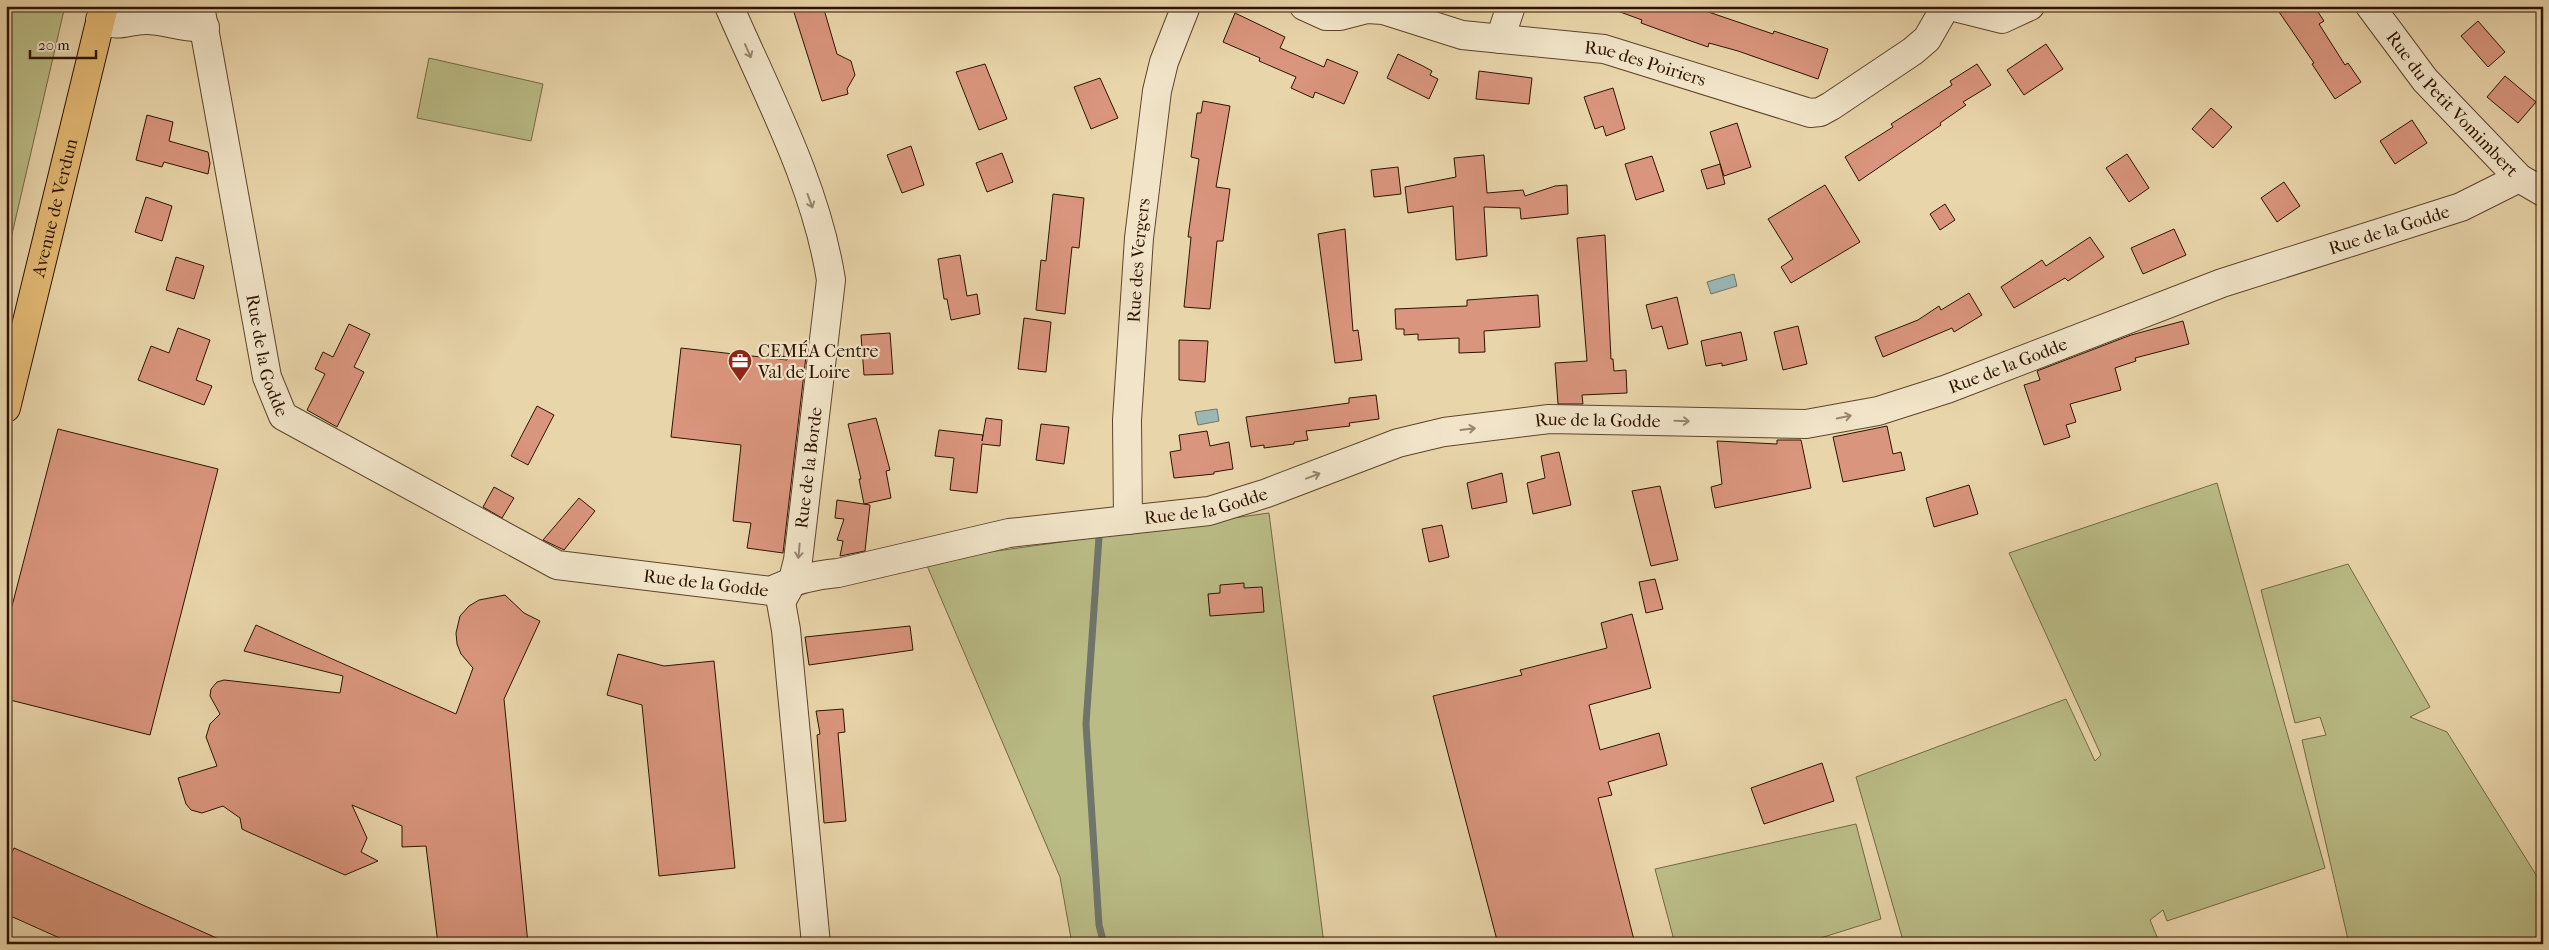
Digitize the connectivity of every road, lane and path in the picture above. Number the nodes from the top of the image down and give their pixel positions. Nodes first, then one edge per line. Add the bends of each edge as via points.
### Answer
1 (728, 6) edge
2 (1186, 6) edge
3 (1304, 6) edge
4 (1510, 6) edge
5 (1946, 6) edge
6 (1950, 6) edge
7 (2030, 6) edge
8 (2370, 6) edge
9 (102, 13) edge
10 (203, 16) edge
11 (1500, 39) junction
12 (2519, 178) junction
13 (2543, 192) edge
14 (6, 408) edge
15 (1128, 520) junction
16 (793, 580) junction
17 (816, 944) edge

1 -> 16 street, Rue de la Borde via 791,148 823,236 831,280
2 - 15 street, Rue des Vergers via 1164,62 1157,91 1139,238 1127,420
3 - 11 street, Rue des Poiriers via 1326,16 1367,9 1383,10 1462,35
4 - 11 street
5 - 11 street, Rue des Poiriers via 1927,39 1913,51 1831,106 1810,113 1604,49
6 - 7 street via 2002,18
8 - 12 street, Rue du Petit Vomimbert via 2425,80
9 - 10 street, Rue de la Godde via 114,25 146,20 190,28
9 - 14 main road, Avenue de Verdun
10 - 16 street, Rue de la Godde via 267,377 283,416 557,565 771,591
12 - 13 street, Rue du Petit Vomimbert
15 -> 12 street, Rue de la Godde via 1209,511 1267,493 1398,443 1444,432 1549,419 1806,424 1878,411 1947,389 2222,283 2461,207
15 - 16 street, Rue de la Godde via 1009,533 838,573
16 - 17 street, Rue de la Borde via 781,602

